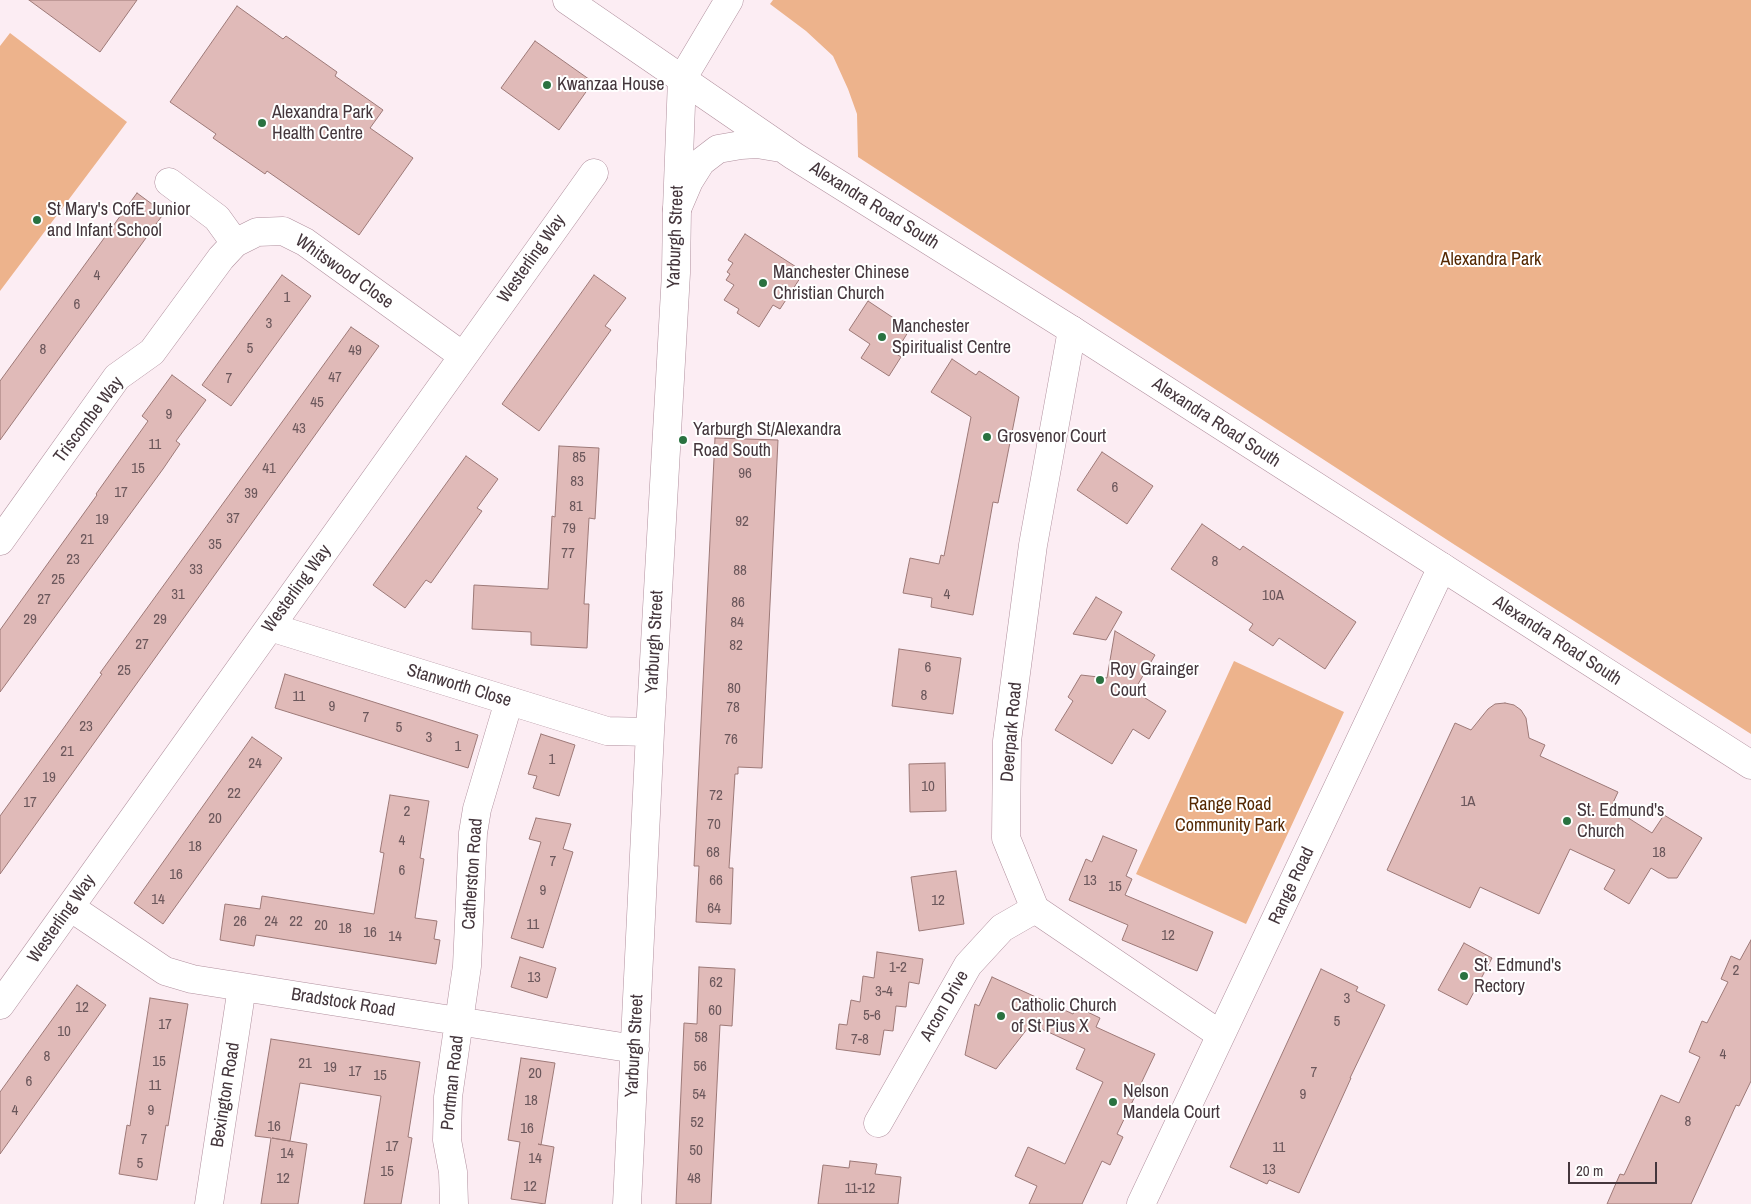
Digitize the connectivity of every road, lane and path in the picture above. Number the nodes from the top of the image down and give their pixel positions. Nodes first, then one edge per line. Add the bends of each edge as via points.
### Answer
1 (567, 0) edge
2 (729, 0) edge
3 (682, 79) junction
4 (785, 149) junction
5 (594, 173) dead end
6 (168, 182) dead end
7 (677, 209) junction
8 (228, 251) junction
9 (1072, 330) junction
10 (463, 356) junction
11 (0, 540) edge
12 (1442, 567) junction
13 (270, 627) junction
14 (509, 701) junction
15 (650, 732) junction
16 (1751, 765) edge
17 (70, 907) junction
18 (1036, 909) junction
19 (242, 986) junction
20 (1, 1000) edge
21 (460, 1021) junction
22 (1221, 1035) junction
23 (635, 1049) junction
24 (878, 1123) dead end
25 (209, 1204) edge
26 (454, 1204) edge
27 (627, 1204) edge
28 (1141, 1204) edge

1 - 3 street, Alexandra Road South
2 - 3 street
3 - 4 street, Alexandra Road South
3 - 7 street, Yarburgh Street
4 - 7 street via 757,144 718,149 701,162
4 - 9 street, Alexandra Road South
5 - 10 street, Westerling Way
6 - 8 street via 217,218
7 - 15 street, Yarburgh Street via 676,282
8 - 10 street, Whitswood Close via 257,232 283,231 305,242
8 - 11 street, Triscombe Way via 152,352 117,377
9 - 12 street, Alexandra Road South
9 - 18 street, Deerpark Road via 1033,545 1008,741 1006,838
10 - 13 street, Westerling Way
12 - 16 street, Alexandra Road South
12 - 22 street, Range Road
13 - 14 street, Stanworth Close
13 - 17 street, Westerling Way
14 - 15 street, Stanworth Close via 607,731
14 - 21 street, Catherston Road via 473,832 467,966
15 - 23 street, Yarburgh Street
17 - 19 street, Bradstock Road via 165,971 192,979
17 - 20 street, Westerling Way
18 - 22 street
18 - 24 street, Arcon Drive via 1002,928 968,965
19 - 21 street, Bradstock Road
19 - 25 street, Bexington Road
21 - 23 street, Bradstock Road
21 - 26 street, Portman Road via 448,1097 447,1140
22 - 28 street, Range Road
23 - 27 street, Yarburgh Street

